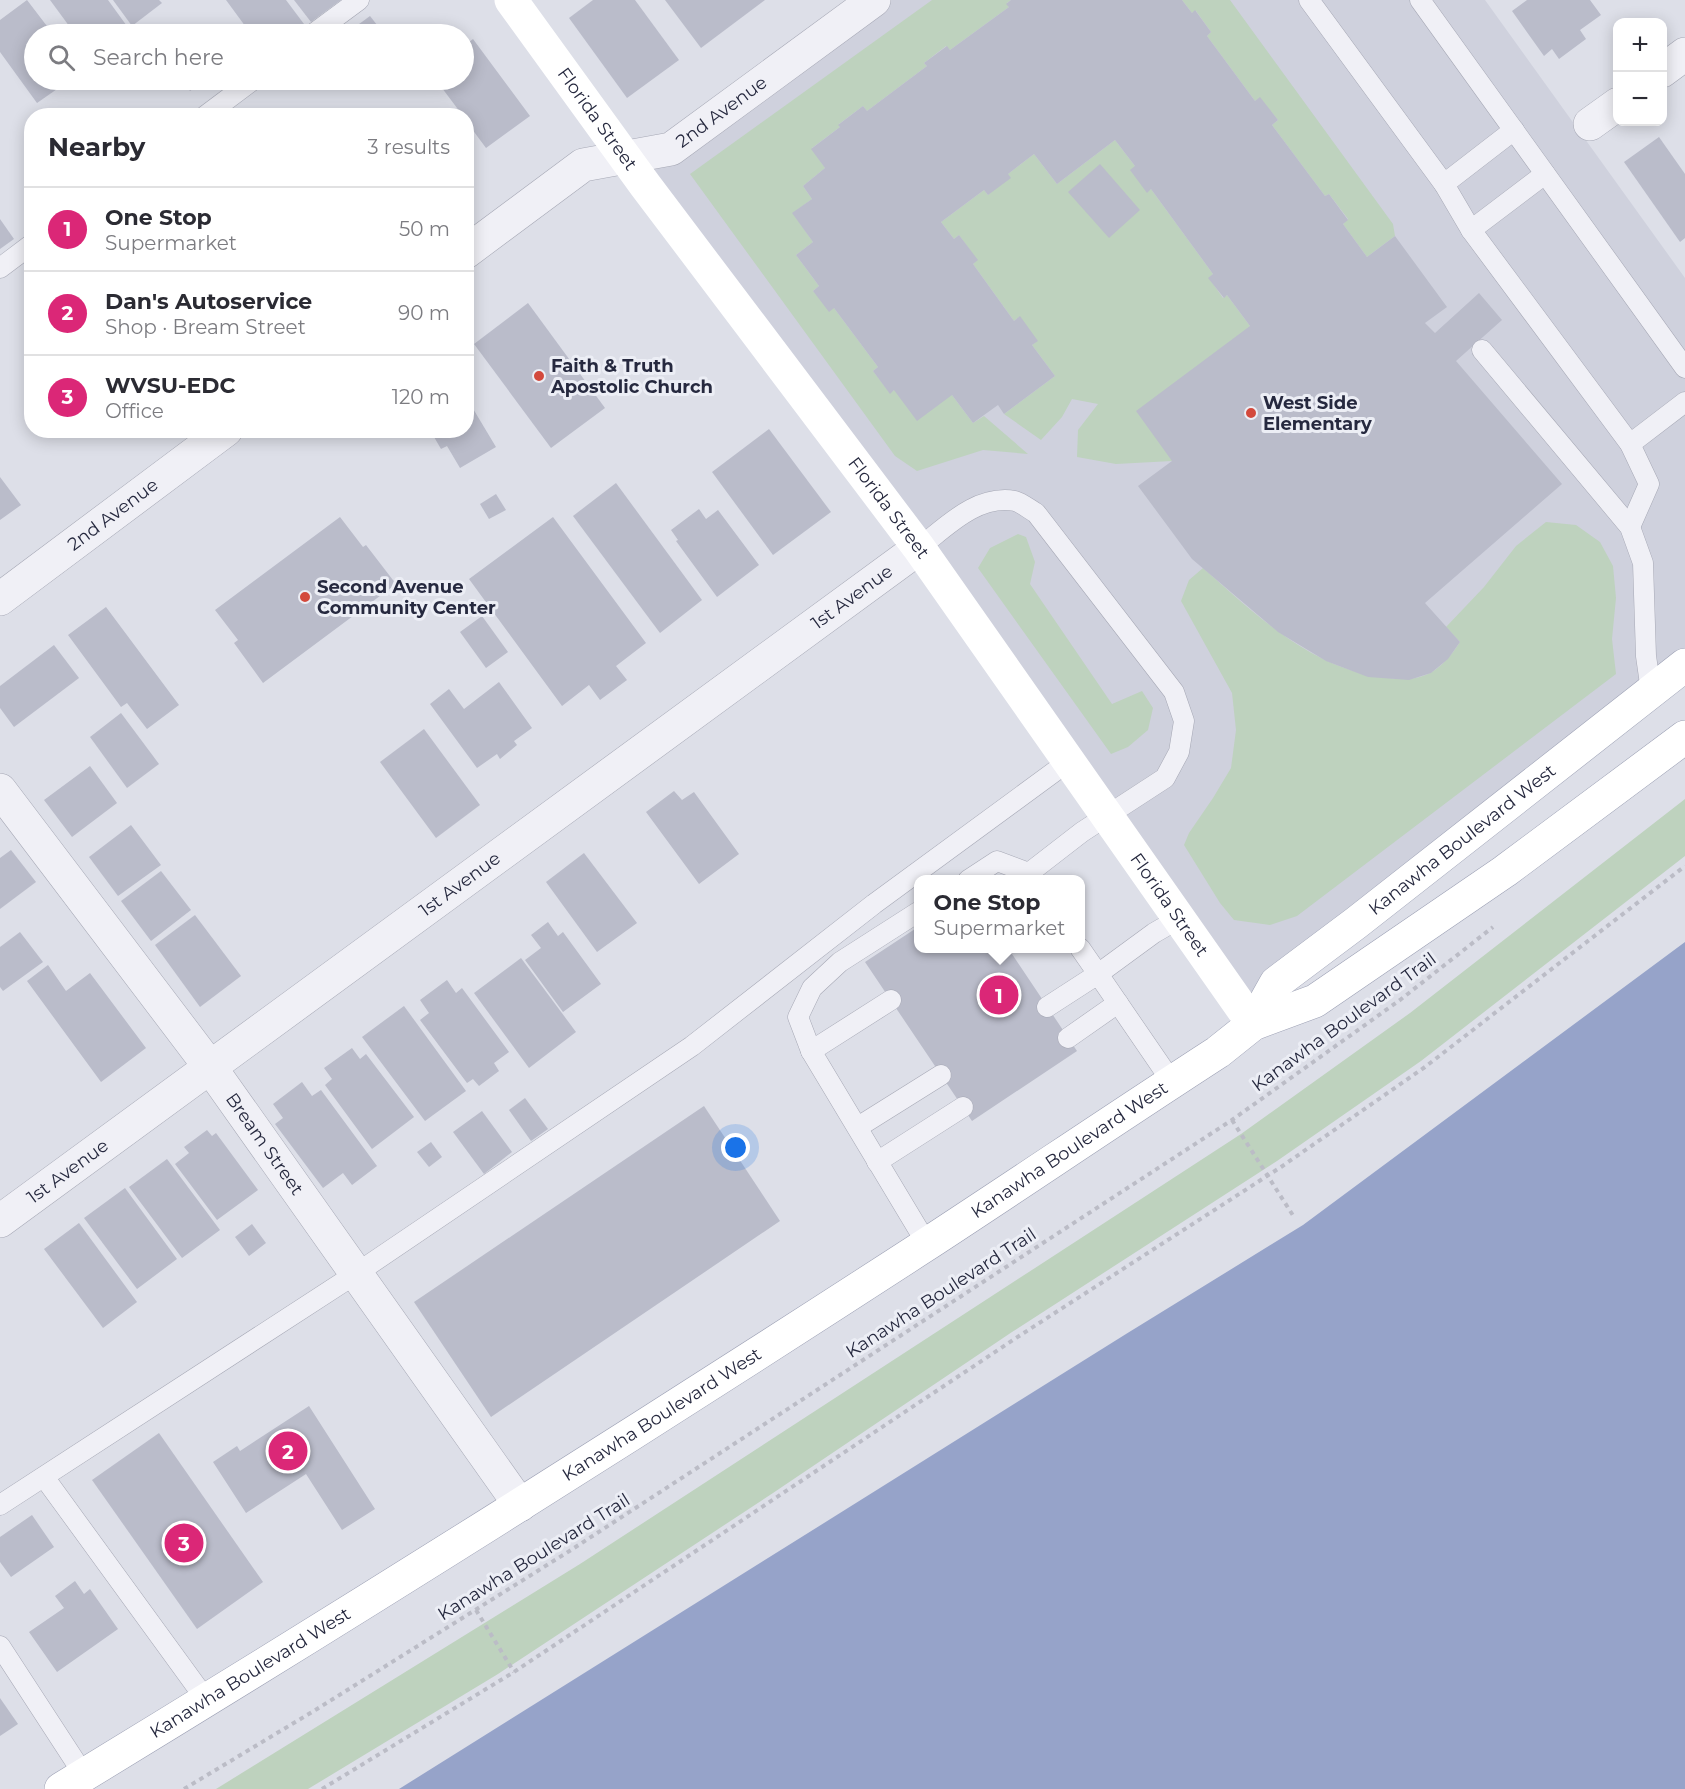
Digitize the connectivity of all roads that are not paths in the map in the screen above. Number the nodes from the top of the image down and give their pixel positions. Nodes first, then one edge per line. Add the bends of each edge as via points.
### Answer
1 (359, 0) edge
2 (511, 0) edge
3 (874, 0) edge
4 (1309, 0) edge
5 (1420, 0) edge
6 (327, 24) edge
7 (1685, 54) edge
8 (1667, 67) edge
9 (240, 90) edge
10 (1613, 107) edge
11 (216, 108) edge
12 (1590, 124) dead end
13 (1514, 130) junction
14 (626, 159) junction
15 (1545, 174) junction
16 (1444, 184) junction
17 (1471, 230) junction
18 (474, 246) edge
19 (24, 250) edge
20 (0, 268) edge
21 (1482, 350) dead end
22 (1685, 368) edge
23 (1685, 402) edge
24 (215, 438) edge
25 (1630, 444) junction
26 (1630, 527) junction
27 (919, 548) junction
28 (0, 599) edge
29 (1685, 665) edge
30 (1651, 691) junction
31 (1685, 737) edge
32 (1070, 761) junction
33 (0, 790) edge
34 (1107, 816) junction
35 (975, 875) edge
36 (1029, 875) edge
37 (1032, 875) edge
38 (914, 915) edge
39 (1180, 918) junction
40 (1083, 953) edge
41 (1098, 974) junction
42 (891, 1000) dead end
43 (1118, 1004) junction
44 (1047, 1007) dead end
45 (1253, 1024) junction
46 (1068, 1038) dead end
47 (811, 1051) junction
48 (210, 1067) junction
49 (941, 1076) dead end
50 (1172, 1082) junction
51 (963, 1107) dead end
52 (858, 1127) junction
53 (877, 1162) junction
54 (0, 1221) edge
55 (927, 1244) junction
56 (357, 1273) junction
57 (44, 1477) junction
58 (0, 1505) edge
59 (520, 1505) junction
60 (0, 1646) edge
61 (207, 1701) junction
62 (73, 1782) edge

1 - 6 lane
2 - 14 main road, Florida Street
3 - 14 street, 2nd Avenue via 670,149
4 - 16 lane
5 - 13 lane
7 - 8 street
9 - 11 lane
10 - 12 street
13 - 15 lane
13 - 16 lane
14 - 18 street, 2nd Avenue via 583,165
14 - 27 main road, Florida Street
15 - 17 lane
15 - 22 lane
16 - 17 lane
17 - 25 lane
19 - 20 lane
21 - 26 lane
23 - 25 lane
24 - 28 street, 2nd Avenue
25 - 26 lane via 1649,484
26 - 30 lane via 1642,563
27 - 32 main road, Florida Street
27 - 34 lane via 970,509 997,500 1017,502 1036,513 1174,692 1184,721 1179,752 1165,778
27 - 48 street, 1st Avenue
29 - 30 main road, Kanawha Boulevard West
30 - 45 main road, Kanawha Boulevard West via 1276,983
31 - 45 main road, Kanawha Boulevard West via 1505,871 1316,1001
32 - 34 main road, Florida Street
32 - 56 lane via 874,904 692,1046
33 - 48 street, Bream Street
34 - 37 lane
34 - 39 main road, Florida Street
35 - 36 lane via 997,861
38 - 47 lane via 840,962 812,988 798,1017
39 - 41 lane
39 - 45 main road, Florida Street
40 - 41 lane
41 - 43 lane
41 - 44 lane
42 - 47 lane
43 - 46 lane
43 - 50 lane
45 - 50 main road, Kanawha Boulevard West
47 - 52 lane
48 - 54 street, 1st Avenue
48 - 56 street, Bream Street
49 - 52 lane
50 - 55 main road, Kanawha Boulevard West
51 - 53 lane
52 - 53 lane
53 - 55 lane
55 - 59 main road, Kanawha Boulevard West
56 - 57 lane
56 - 59 street, Bream Street
57 - 58 lane
57 - 61 lane
59 - 61 main road, Kanawha Boulevard West
60 - 62 lane
61 - 62 main road, Kanawha Boulevard West

